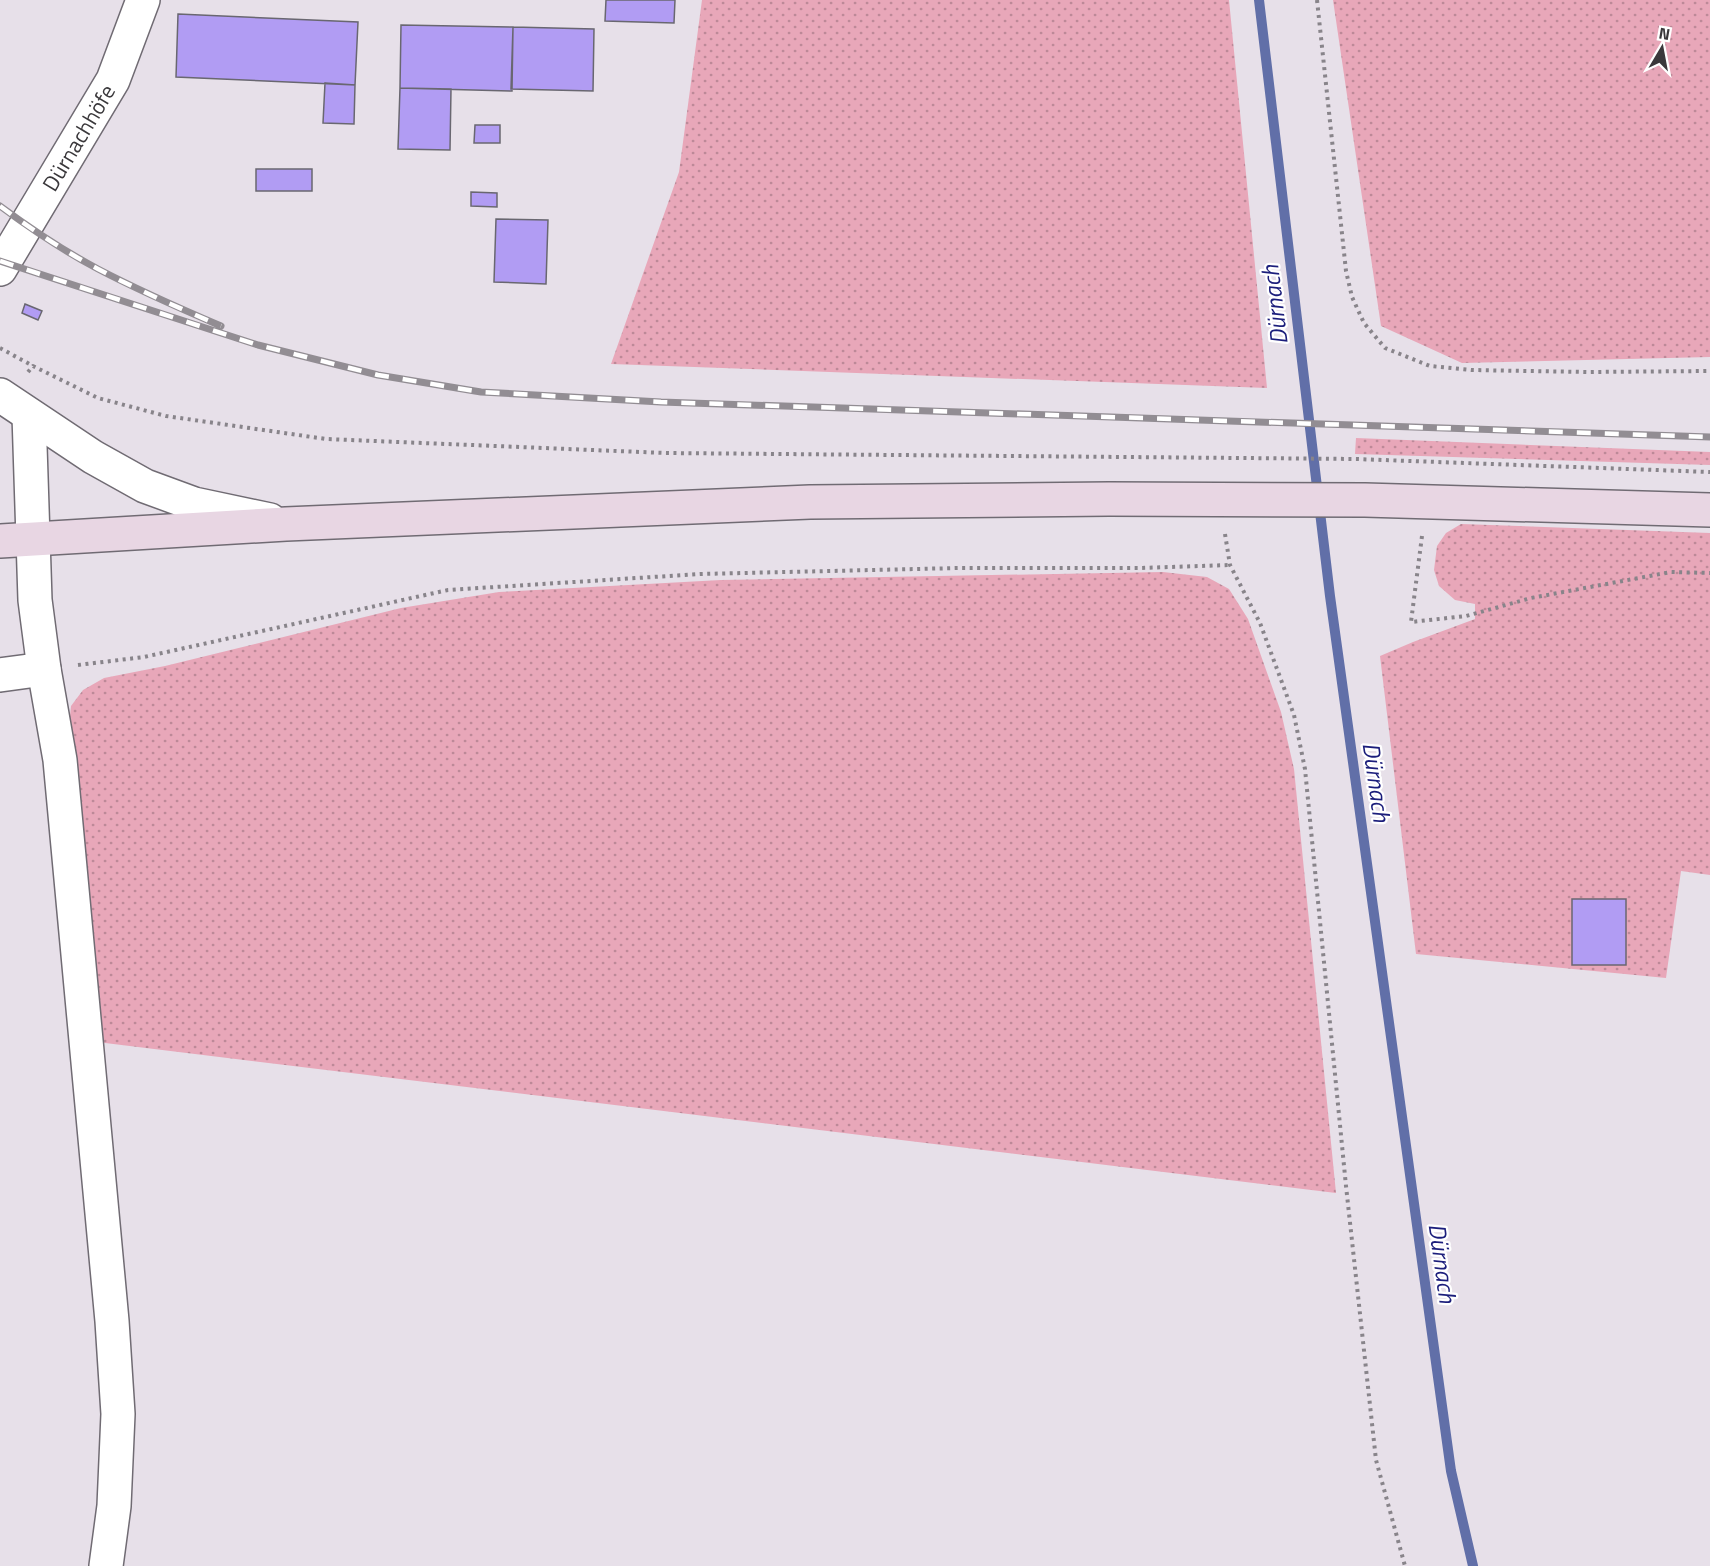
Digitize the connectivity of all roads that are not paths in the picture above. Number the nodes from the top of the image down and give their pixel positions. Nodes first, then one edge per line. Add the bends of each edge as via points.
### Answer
1 (143, 0) edge
2 (0, 268) edge
3 (12, 403) edge
4 (1710, 510) edge
5 (286, 524) junction
6 (33, 540) junction
7 (0, 541) edge
8 (44, 669) junction
9 (0, 675) edge
10 (106, 1566) edge

1 - 2 street, Dürnachhöfe via 113,80
3 - 5 street via 93,457 146,486 194,504
3 - 6 street
4 - 5 main road via 1365,500 1109,499 810,502
5 - 6 main road
6 - 7 main road
6 - 8 street via 35,600
8 - 9 street
8 - 10 street via 60,760 112,1321 118,1414 114,1506

